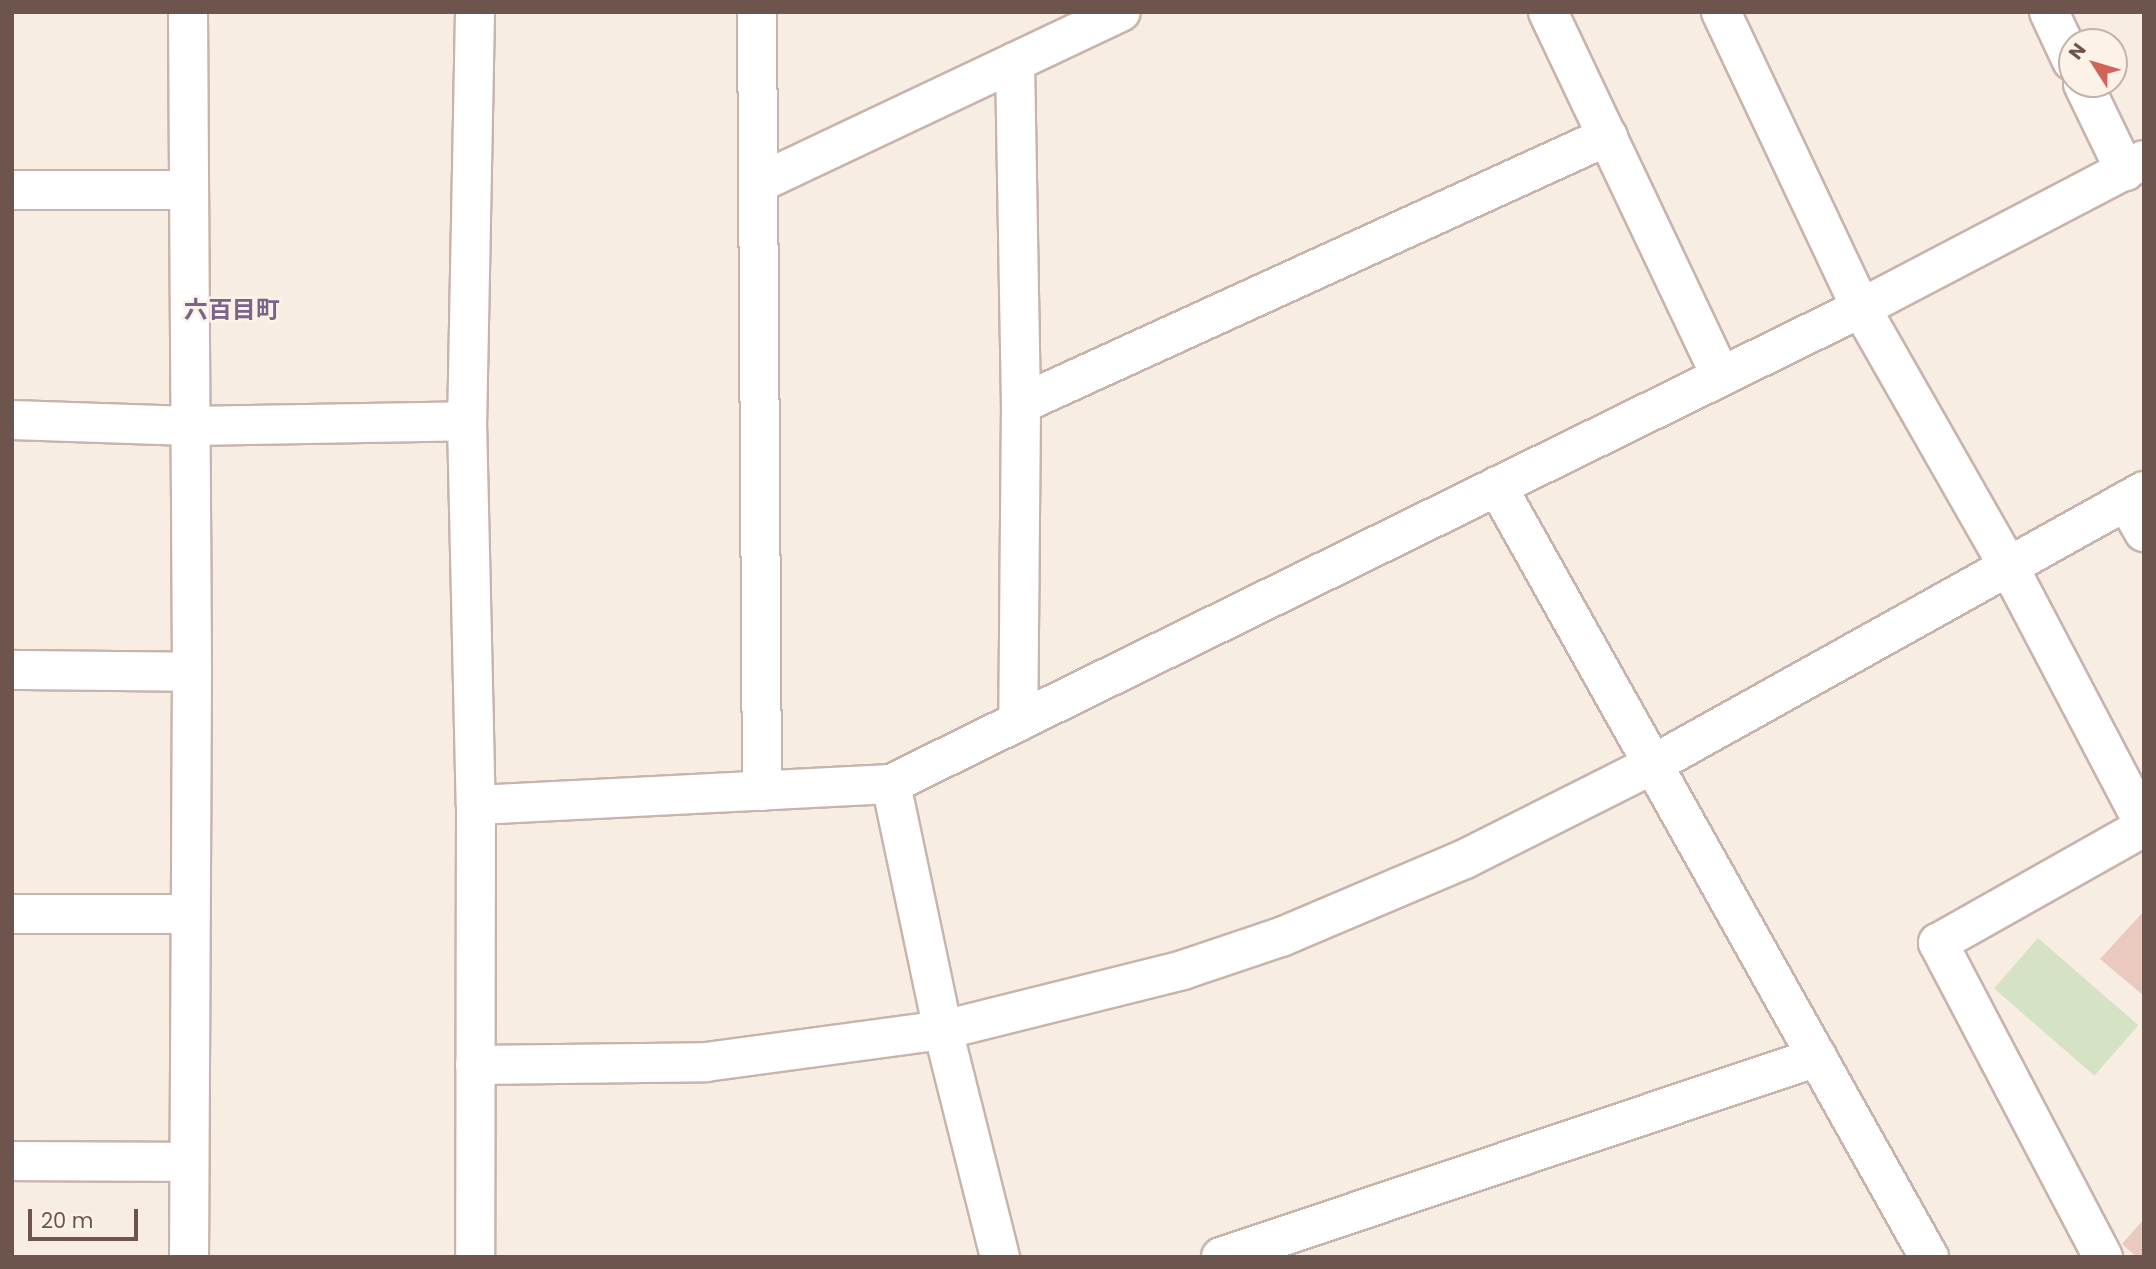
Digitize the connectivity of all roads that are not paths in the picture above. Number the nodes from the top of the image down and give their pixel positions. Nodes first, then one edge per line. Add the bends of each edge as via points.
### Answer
1 (188, 12) edge
2 (475, 12) edge
3 (757, 12) edge
4 (1121, 12) edge
5 (1548, 12) edge
6 (1721, 12) edge
7 (2049, 12) edge
8 (2058, 31) edge
9 (1015, 62) junction
10 (2092, 98) edge
11 (1608, 136) junction
12 (2134, 166) edge
13 (759, 183) junction
14 (12, 190) edge
15 (188, 190) junction
16 (1861, 308) junction
17 (1721, 376) junction
18 (1021, 404) junction
19 (12, 421) edge
20 (467, 421) junction
21 (190, 425) junction
22 (1497, 486) junction
23 (2138, 508) edge
24 (2009, 567) junction
25 (12, 670) edge
26 (192, 672) junction
27 (1018, 722) junction
28 (1651, 765) junction
29 (891, 784) junction
30 (762, 791) junction
31 (476, 805) junction
32 (2144, 825) edge
33 (12, 914) edge
34 (190, 914) junction
35 (943, 1030) junction
36 (1817, 1057) junction
37 (475, 1065) junction
38 (12, 1161) edge
39 (189, 1162) junction
40 (1235, 1255) edge
41 (189, 1257) edge
42 (475, 1257) edge
43 (1000, 1257) edge
44 (1930, 1257) edge
45 (2103, 1257) edge

1 - 15 street
2 - 20 street
3 - 13 street
4 - 9 street
5 - 11 street
6 - 16 street
7 - 8 street
9 - 13 street
9 - 18 street
10 - 12 street
11 - 17 street
11 - 18 street
12 - 16 street
13 - 30 street
14 - 15 street
15 - 21 street
16 - 17 street
16 - 24 street
17 - 22 street
18 - 27 street
19 - 21 street
20 - 21 street
20 - 31 street
21 - 26 street
22 - 27 street
22 - 28 street
23 - 24 street
24 - 28 street
24 - 32 street
25 - 26 street
26 - 34 street
27 - 29 street
28 - 35 street via 1465,859 1281,937 1170,974
28 - 36 street
29 - 30 street
29 - 35 street
30 - 31 street
31 - 37 street
32 - 45 street via 1938,943
33 - 34 street
34 - 39 street
35 - 37 street via 706,1062
35 - 43 street
36 - 40 street
36 - 44 street
37 - 42 street
38 - 39 street
39 - 41 street

